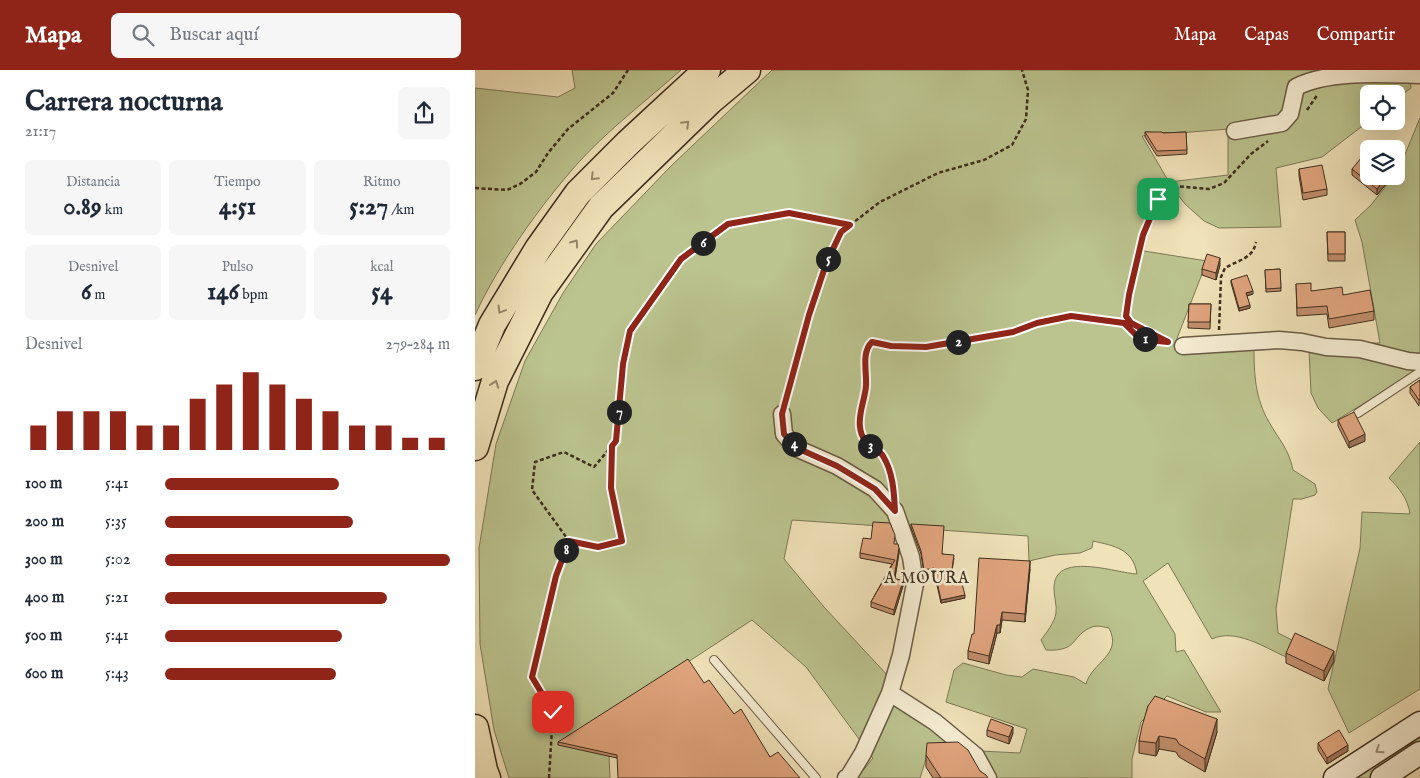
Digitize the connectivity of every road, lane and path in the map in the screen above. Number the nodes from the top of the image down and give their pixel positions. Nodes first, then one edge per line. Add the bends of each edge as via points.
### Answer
1 (627, 70) edge
2 (707, 70) edge
3 (747, 70) edge
4 (1022, 70) edge
5 (1420, 75) edge
6 (1329, 77) junction
7 (1302, 117) dead end
8 (1235, 131) dead end
9 (1272, 138) dead end
10 (475, 188) edge
11 (850, 225) junction
12 (1257, 242) dead end
13 (1176, 344) junction
14 (1219, 344) junction
15 (1420, 362) edge
16 (475, 367) edge
17 (1420, 372) edge
18 (1357, 413) edge
19 (782, 414) joint
20 (612, 446) junction
21 (475, 447) edge
22 (895, 511) junction
23 (569, 541) junction
24 (714, 660) dead end
25 (890, 693) junction
26 (1420, 723) edge
27 (475, 728) edge
28 (1420, 753) edge
29 (487, 778) edge
30 (549, 778) edge
31 (816, 778) edge
32 (846, 778) edge
33 (988, 778) edge
34 (1335, 778) edge
35 (1382, 778) edge

1 - 10 path via 613,93 568,130 537,172 507,190
2 -> 16 highway via 578,193 538,248 492,324
21 -> 3 highway via 495,381 540,292 595,215 710,101
4 - 11 path via 1028,90 1026,119 1012,145 984,160 938,173 880,202
5 - 6 street via 1352,73
6 - 7 path
6 - 8 street via 1306,81 1296,87 1290,114 1283,123
9 - 13 path via 1251,154 1224,183 1209,189 1174,186 1158,199 1143,235 1126,316 1131,323
11 - 19 path via 841,232 826,264
11 - 20 path via 789,213 728,224 681,259 630,331 623,364 616,441
12 - 14 path via 1252,254 1225,268 1221,277
13 - 14 street
13 - 22 path via 1147,340 1124,323 1071,316 1013,332 926,347 872,342 868,345 865,360 866,386 860,427 865,442 881,453 887,462
14 - 15 street via 1302,342 1360,348
17 - 18 lane
19 - 22 street via 784,434 797,448 837,466 875,489
20 - 23 path via 611,488 622,541 598,547
20 - 23 path via 593,466 564,452 535,462 533,490
22 - 25 street via 911,557 915,584
23 - 30 path via 556,576 532,677 553,712
24 - 31 lane
25 - 32 street via 863,753
25 - 33 street via 935,722 976,756
26 -> 34 main road
27 - 29 highway
28 - 35 main road

